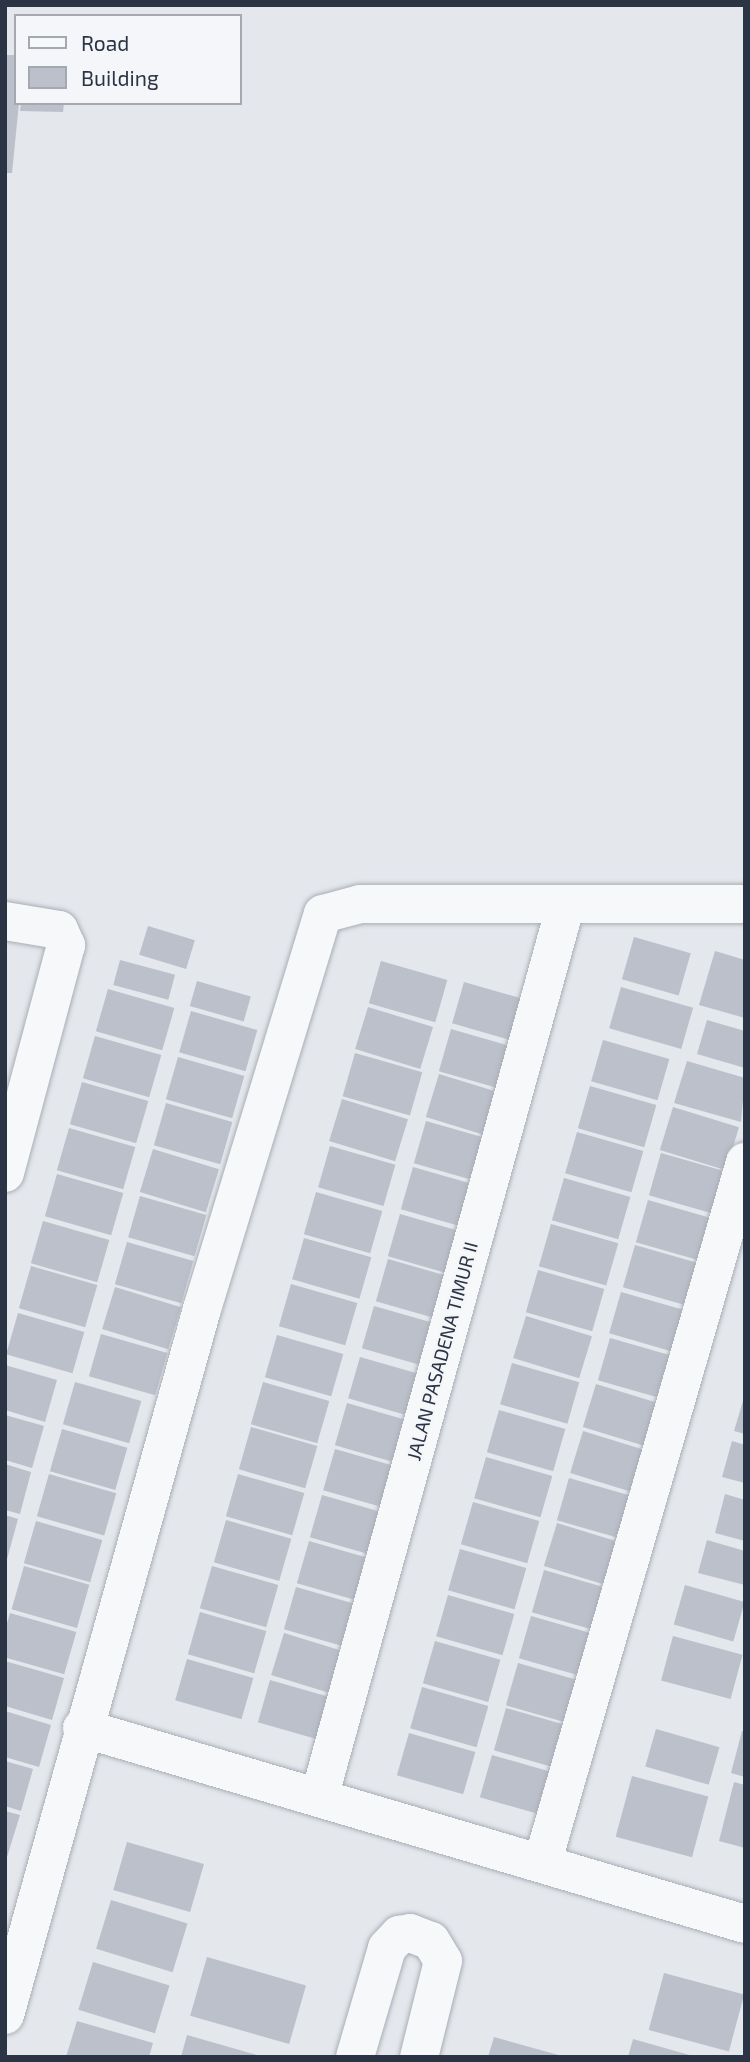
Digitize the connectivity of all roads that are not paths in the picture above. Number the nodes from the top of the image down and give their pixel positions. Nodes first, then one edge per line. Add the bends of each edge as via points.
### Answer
1 (566, 904) junction
2 (745, 904) edge
3 (5, 921) edge
4 (745, 1162) edge
5 (5, 1173) edge
6 (82, 1728) junction
7 (319, 1798) junction
8 (542, 1864) junction
9 (745, 1924) edge
10 (5, 2015) edge
11 (366, 2018) junction
12 (423, 2045) edge
13 (355, 2057) edge

1 - 2 street
1 - 6 street via 361,904 334,907 315,927
1 - 7 street, JALAN PASADENA TIMUR II
3 - 5 street via 59,930 66,945
4 - 8 street
6 - 7 street
6 - 10 street
7 - 8 street
8 - 9 street
11 - 12 street
11 - 12 street via 390,1943 399,1935 419,1934 436,1945 443,1961
11 - 13 street

